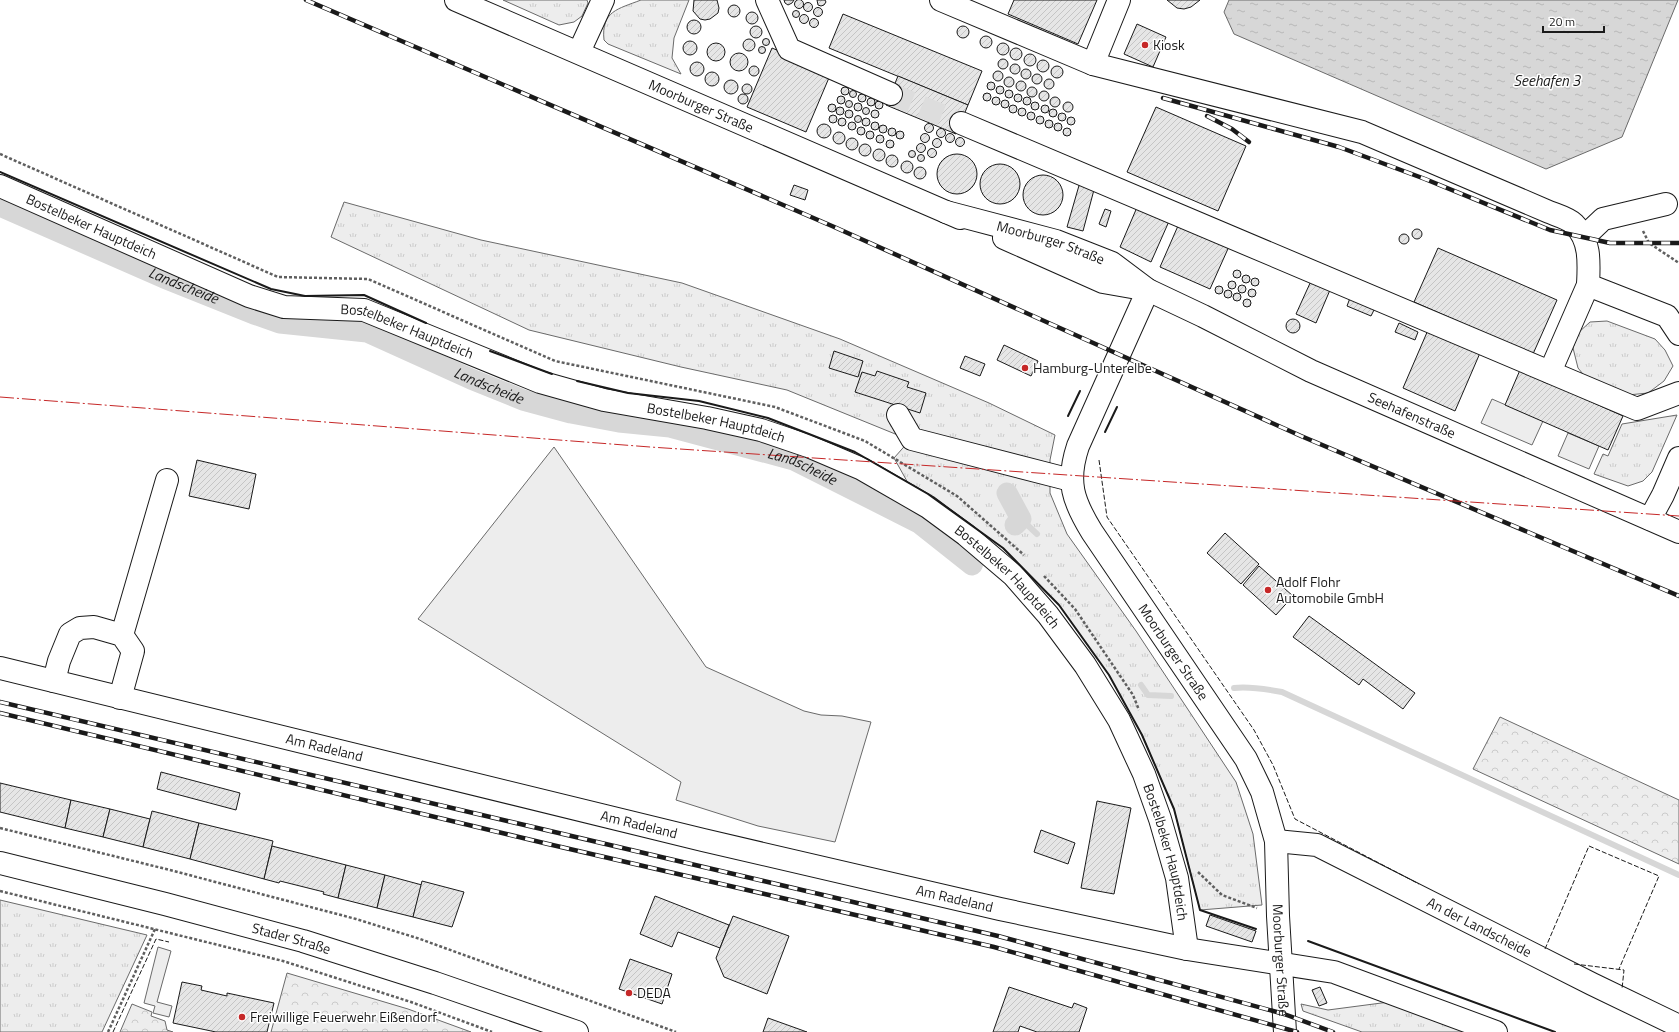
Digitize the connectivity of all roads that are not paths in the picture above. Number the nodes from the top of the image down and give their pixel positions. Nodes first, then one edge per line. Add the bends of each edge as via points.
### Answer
1 (456, 0) edge
2 (603, 0) edge
3 (767, 0) edge
4 (942, 0) edge
5 (1119, 0) edge
6 (579, 52) junction
7 (1093, 64) junction
8 (891, 94) tunnel mouth
9 (961, 123) tunnel mouth
10 (0, 186) edge
11 (1666, 204) dead end
12 (1584, 237) junction
13 (1588, 285) junction
14 (1148, 290) junction
15 (1679, 334) edge
16 (1550, 372) junction
17 (1679, 393) edge
18 (898, 415) dead end
19 (1679, 458) edge
20 (167, 480) dead end
21 (1071, 480) junction
22 (1650, 519) junction
23 (1679, 532) edge
24 (122, 635) junction
25 (0, 668) edge
26 (54, 681) junction
27 (120, 698) junction
28 (1276, 841) junction
29 (0, 864) edge
30 (1187, 949) junction
31 (1282, 963) junction
32 (1679, 1026) edge
33 (577, 1032) edge
34 (1285, 1032) edge
35 (1496, 1032) edge

1 - 6 main road, Moorburger Straße
2 - 6 main road
3 - 8 main road via 789,49
4 - 7 main road
5 - 7 main road
6 - 14 main road, Moorburger Straße via 1103,282
7 - 12 main road via 1362,132 1573,223
9 - 16 main road
10 - 30 main road, Bostelbeker Hauptdeich via 249,296 284,307 364,310 540,382 604,400 761,430 808,446 862,469 928,507 966,535 1012,575 1048,615 1085,665 1119,720 1144,774 1160,819 1177,878
11 - 12 main road via 1604,219
12 - 13 main road via 1589,258
13 - 15 main road via 1667,316
13 - 16 main road
14 - 21 main road, Moorburger Straße via 1078,446
14 - 22 main road, Seehafenstraße via 1311,371
16 - 17 main road via 1637,409
18 - 21 main road via 912,439
19 - 22 main road
20 - 24 main road
21 - 28 main road, Moorburger Straße via 1076,503 1092,532 1246,759 1262,792
22 - 23 main road, Seehafenstraße
24 - 26 main road via 94,627 80,628 70,634
24 - 27 main road via 134,651
25 - 26 main road, Am Radeland
26 - 27 main road, Am Radeland
27 - 30 main road, Am Radeland via 718,844 1000,910
28 - 31 main road, Moorburger Straße
28 - 32 main road, An der Landscheide via 1317,844
29 - 33 main road, Stader Straße via 303,941
30 - 31 main road, Am Radeland
31 - 34 main road, Moorburger Straße
31 - 35 main road via 1334,972

